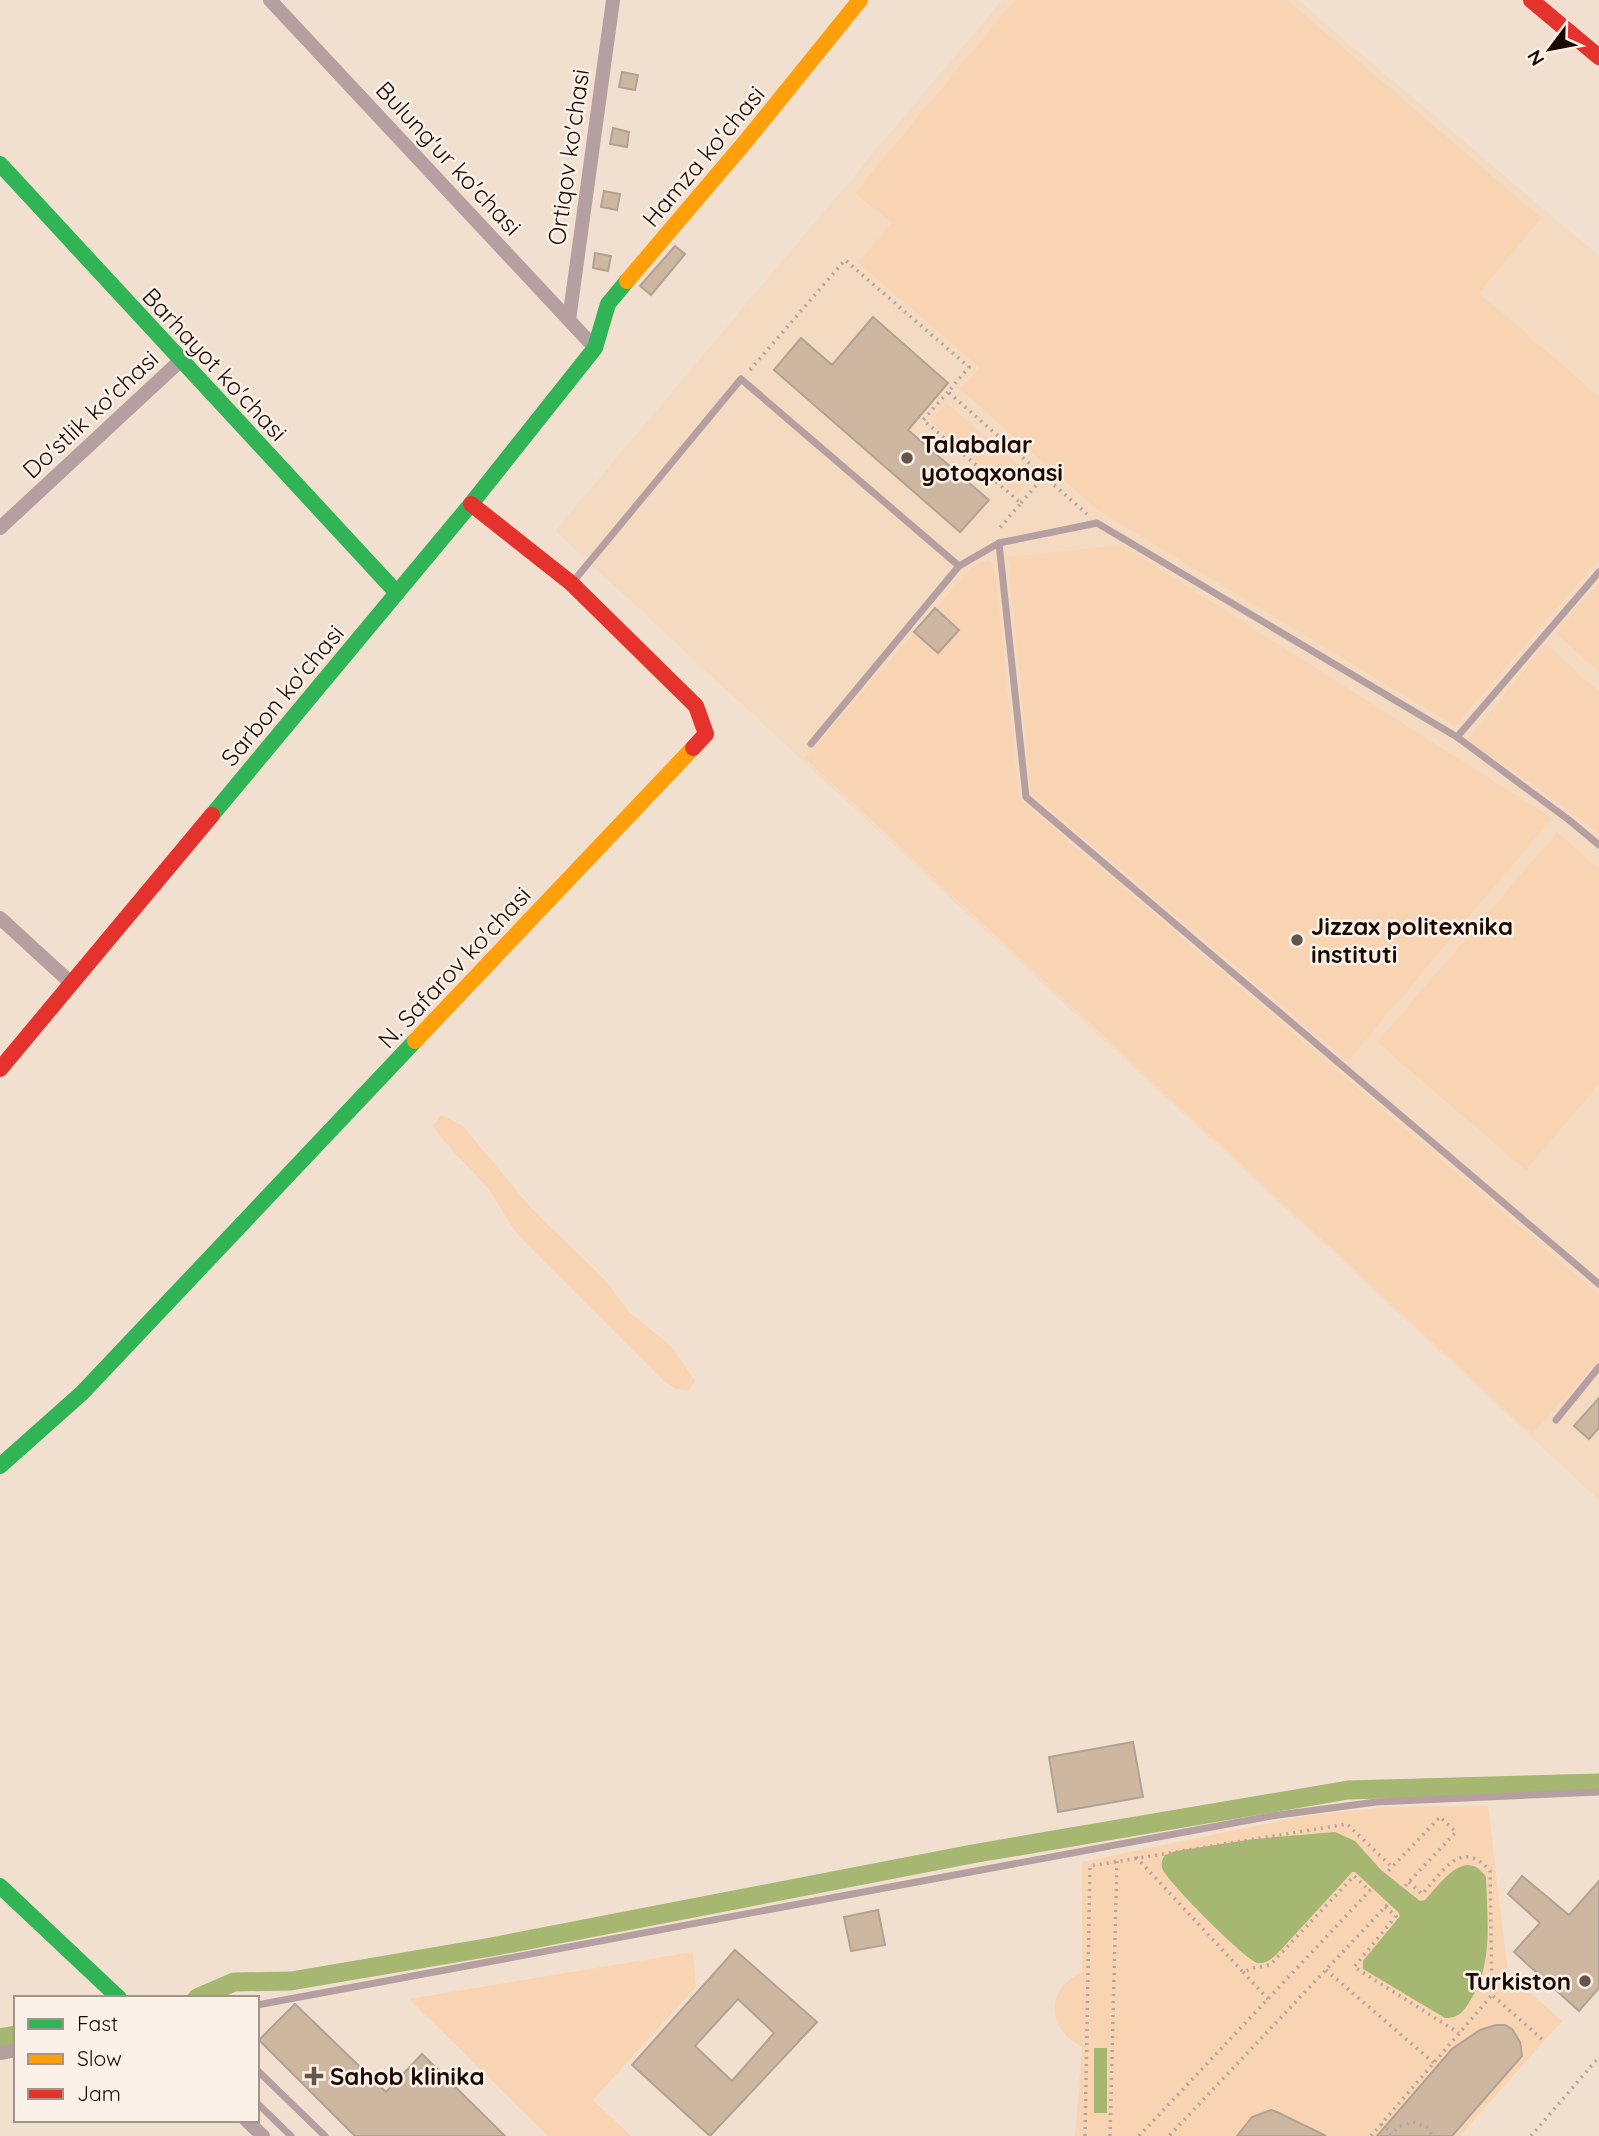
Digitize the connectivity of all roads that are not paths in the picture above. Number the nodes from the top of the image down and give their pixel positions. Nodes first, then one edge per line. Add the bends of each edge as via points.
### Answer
1 (270, 0) edge
2 (860, 0) edge
3 (1531, 0) edge
4 (612, 1) edge
5 (1599, 57) edge
6 (0, 164) edge
7 (569, 320) junction
8 (594, 348) junction
9 (180, 361) junction
10 (471, 504) junction
11 (0, 528) edge
12 (999, 543) junction
13 (959, 566) junction
14 (1599, 572) edge
15 (571, 583) junction
16 (397, 593) junction
17 (1457, 737) junction
18 (811, 744) dead end
19 (1599, 845) edge
20 (0, 918) edge
21 (71, 983) junction
22 (0, 1069) edge
23 (1599, 1283) edge
24 (1599, 1367) edge
25 (1556, 1420) dead end
26 (0, 1466) edge
27 (1599, 1792) edge
28 (0, 1886) edge
29 (117, 1996) edge
30 (259, 2005) edge
31 (259, 2072) edge
32 (259, 2104) edge
33 (248, 2122) edge
34 (262, 2136) edge
35 (291, 2136) edge
36 (325, 2136) edge

1 - 7 street, Bulung'ur ko'chasi
2 - 8 street, Hamza ko'chasi via 608,304
3 - 5 street
4 - 7 street, Ortiqov ko'chasi
6 - 9 street, Barhayot ko'chasi
7 - 8 street, Bulung'ur ko'chasi
8 - 10 street, Sarbon ko'chasi
9 - 11 street, Do'stlik ko'chasi
9 - 16 street, Barhayot ko'chasi
10 - 15 street, N. Safarov ko'chasi
10 - 16 street, Sarbon ko'chasi
12 - 13 lane
12 - 17 lane via 1097,523
12 - 23 lane via 1026,797
13 - 15 lane via 741,379
13 - 18 lane
14 - 17 lane
15 - 26 street, N. Safarov ko'chasi via 696,706 706,734 82,1393
16 - 21 street, Sarbon ko'chasi
17 - 19 lane
20 - 21 street
21 - 22 street, Sarbon ko'chasi
24 - 25 lane
27 - 30 lane via 1376,1802 1271,1816
28 - 29 street
31 - 36 lane
32 - 35 lane
33 - 34 street

